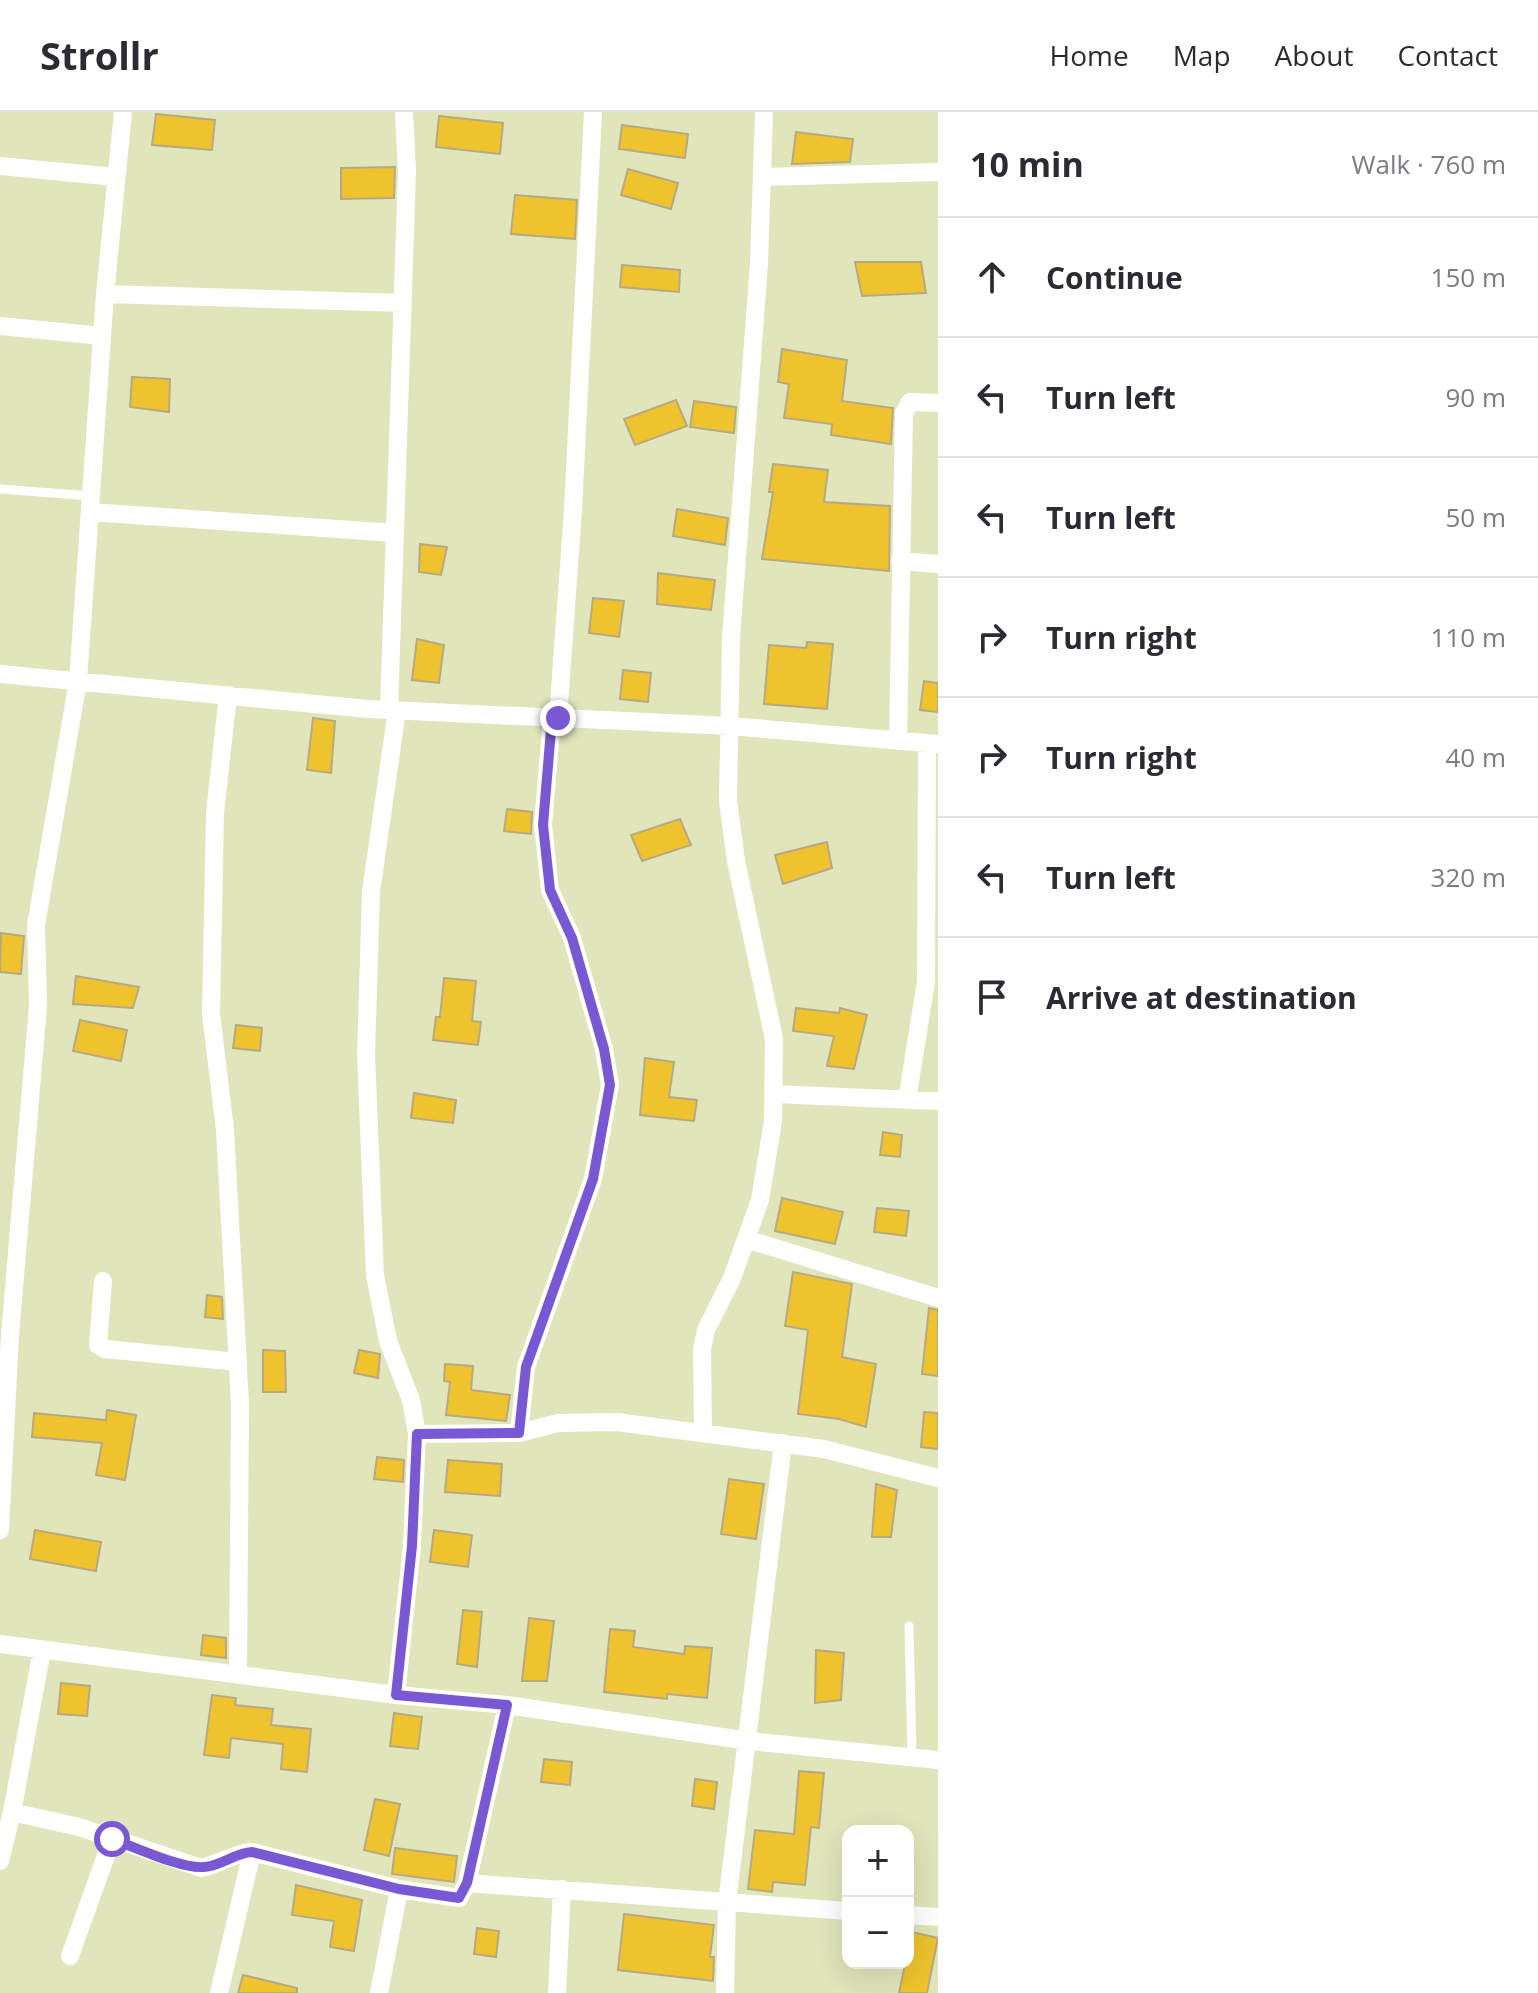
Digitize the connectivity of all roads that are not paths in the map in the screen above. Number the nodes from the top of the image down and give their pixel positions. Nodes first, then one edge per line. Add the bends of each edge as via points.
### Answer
1 (123, 112) edge
2 (404, 112) edge
3 (593, 112) edge
4 (764, 112) edge
5 (0, 166) edge
6 (938, 172) edge
7 (116, 177) junction
8 (763, 177) junction
9 (105, 294) junction
10 (403, 303) junction
11 (0, 326) edge
12 (102, 336) junction
13 (938, 403) edge
14 (0, 489) edge
15 (91, 504) junction
16 (395, 533) junction
17 (900, 561) junction
18 (938, 564) edge
19 (0, 674) edge
20 (78, 681) junction
21 (228, 695) junction
22 (393, 710) junction
23 (555, 718) junction
24 (731, 726) junction
25 (898, 741) junction
26 (933, 744) edge
27 (773, 1094) junction
28 (907, 1100) junction
29 (938, 1101) edge
30 (746, 1239) junction
31 (103, 1281) dead end
32 (938, 1298) edge
33 (238, 1362) junction
34 (703, 1431) junction
35 (519, 1433) junction
36 (417, 1434) junction
37 (783, 1443) junction
38 (938, 1478) edge
39 (0, 1530) edge
40 (909, 1626) dead end
41 (0, 1644) edge
42 (42, 1650) junction
43 (238, 1675) junction
44 (396, 1695) junction
45 (507, 1705) junction
46 (749, 1741) junction
47 (912, 1757) junction
48 (938, 1760) edge
49 (12, 1812) junction
50 (112, 1839) junction
51 (252, 1852) junction
52 (0, 1861) edge
53 (467, 1883) junction
54 (399, 1889) junction
55 (562, 1889) junction
56 (727, 1903) junction
57 (842, 1911) edge
58 (914, 1915) edge
59 (938, 1917) edge
60 (70, 1956) dead end
61 (219, 1993) edge
62 (379, 1993) edge
63 (557, 1993) edge
64 (725, 1993) edge

1 - 7 street
2 - 10 street
3 - 23 street via 573,510
4 - 8 street
5 - 7 street
6 - 8 street
7 - 9 street
8 - 24 street via 731,638
9 - 10 street
9 - 12 street
10 - 16 street
11 - 12 street
12 - 15 street
13 - 17 street via 910,402 904,413
14 - 15 lane
15 - 16 street
15 - 20 street
16 - 22 street
17 - 18 street
17 - 25 street
19 - 20 street
20 - 21 street
20 - 39 street via 36,925 38,1006 10,1335
21 - 22 street
21 - 33 street via 215,813 211,1014 225,1130
22 - 23 street
22 - 36 street via 371,892 369,1182 375,1275 388,1341 411,1400
23 - 24 street
23 - 35 street via 543,825 550,890 572,938 610,1085 593,1179 526,1367
24 - 25 street
24 - 27 street via 728,801 774,1039
25 - 26 street
26 - 28 street via 926,982
27 - 28 street
27 - 30 street via 760,1200
28 - 29 street
30 - 32 street
30 - 34 street via 706,1330
31 - 33 street via 98,1345
33 - 43 street
34 - 35 street via 616,1422 558,1423
34 - 37 street
35 - 36 street
36 - 44 street
37 - 38 street
37 - 46 street
40 - 47 lane
41 - 42 street
42 - 43 street
42 - 49 street
43 - 44 street
44 - 45 street
45 - 46 street
45 - 53 street
46 - 47 street
46 - 56 street
47 - 48 street
49 - 50 street
49 - 52 street
50 - 51 street via 201,1868
50 - 60 street
51 - 54 street
51 - 61 street
53 - 54 street via 459,1898
53 - 55 street
54 - 62 street
55 - 56 street
55 - 63 street
56 - 57 street
56 - 64 street
58 - 59 street

